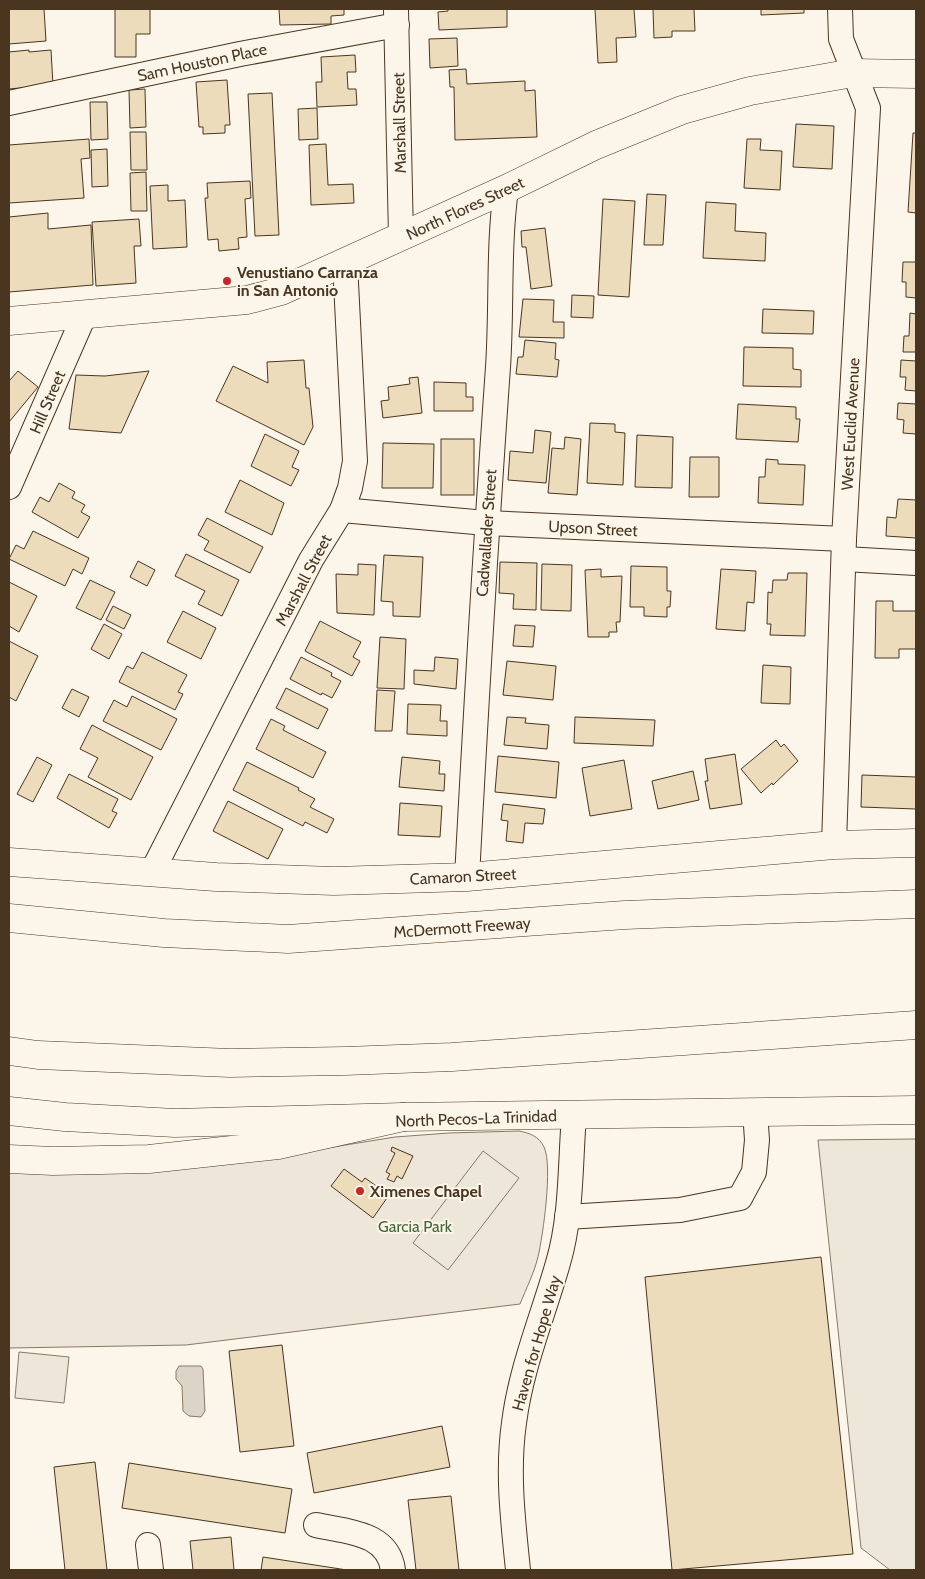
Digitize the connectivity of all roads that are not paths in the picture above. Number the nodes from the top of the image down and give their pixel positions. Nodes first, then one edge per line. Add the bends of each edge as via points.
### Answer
1 (840, 9) edge
2 (396, 17) edge
3 (853, 74) junction
4 (916, 74) edge
5 (9, 103) edge
6 (506, 189) junction
7 (401, 238) junction
8 (345, 263) junction
9 (84, 316) junction
10 (9, 321) edge
11 (9, 487) edge
12 (342, 510) junction
13 (486, 523) junction
14 (844, 549) junction
15 (916, 563) edge
16 (916, 843) edge
17 (834, 845) junction
18 (9, 862) edge
19 (152, 872) junction
20 (467, 877) junction
21 (916, 904) edge
22 (9, 918) edge
23 (916, 1025) edge
24 (9, 1051) edge
25 (916, 1110) edge
26 (9, 1111) edge
27 (755, 1111) junction
28 (574, 1116) junction
29 (403, 1117) junction
30 (9, 1159) edge
31 (567, 1216) junction
32 (316, 1525) dead end
33 (148, 1545) dead end
34 (152, 1570) edge
35 (393, 1570) edge
36 (518, 1570) edge

1 - 3 street, West Euclid Avenue via 841,39
2 - 5 street, Sam Houston Place
2 - 7 street, Marshall Street
3 - 4 main road, North Flores Street
3 - 6 main road, North Flores Street via 750,91 682,110 596,145
3 - 14 street, West Euclid Avenue via 868,108
6 - 7 main road, North Flores Street
6 - 13 street, Cadwallader Street
7 - 8 main road, North Flores Street
8 - 9 main road, North Flores Street via 281,291 247,300
8 - 12 street, Marshall Street via 355,461
9 - 10 main road, North Flores Street
9 - 11 street, Hill Street
12 - 13 street, Upson Street
12 - 19 street, Marshall Street via 311,560
13 - 14 street, Upson Street
13 - 20 street, Cadwallader Street
14 - 15 street, Upson Street
14 - 17 street, West Euclid Avenue
16 - 17 main road, Camaron Street
17 - 20 main road, Camaron Street
18 - 19 main road, Camaron Street
19 - 20 main road, Camaron Street via 334,881
21 - 22 main road, McDermott Freeway via 625,915 288,939 164,933
23 - 24 main road via 345,1062 220,1062 47,1056
25 - 27 main road, North Pecos-La Trinidad
26 - 29 main road via 175,1122
27 - 28 main road, North Pecos-La Trinidad
27 - 31 street via 754,1172 740,1198 680,1210
28 - 29 main road, North Pecos-La Trinidad
28 - 31 street, Haven for Hope Way
29 - 30 main road, North Pecos-La Trinidad via 278,1145 148,1159
31 - 36 street, Haven for Hope Way via 559,1261 530,1349 514,1422 511,1496
32 - 35 street via 379,1542 392,1557
33 - 34 street

